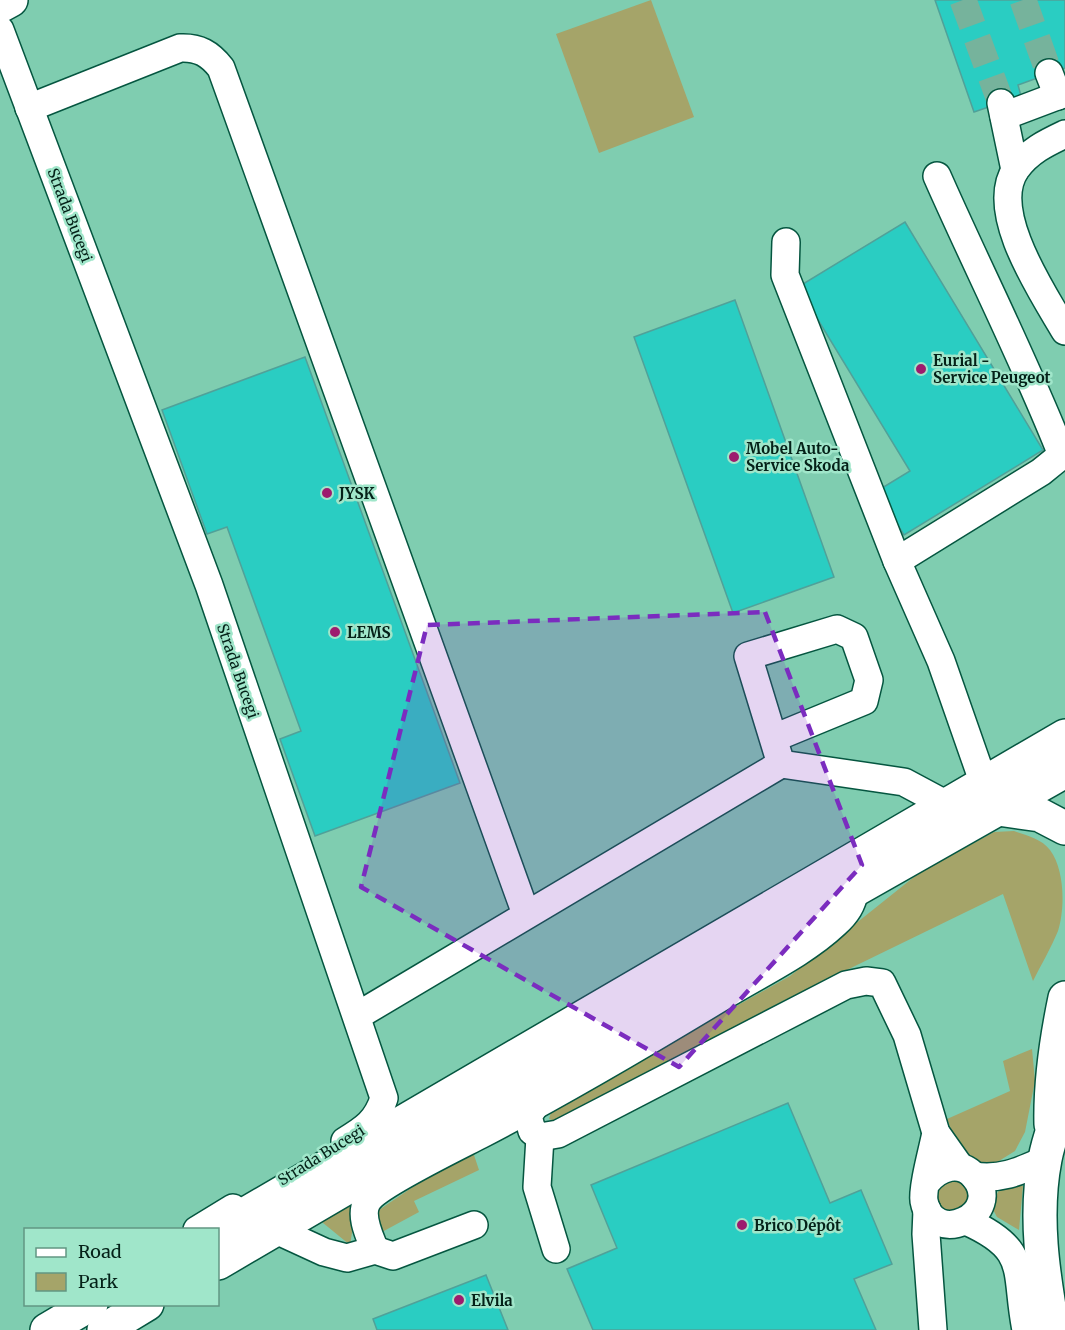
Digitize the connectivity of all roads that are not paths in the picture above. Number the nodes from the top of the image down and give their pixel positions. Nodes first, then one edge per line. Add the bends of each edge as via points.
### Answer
1 (11, 0) edge
2 (0, 6) edge
3 (0, 30) edge
4 (1057, 88) edge
5 (29, 108) junction
6 (1065, 134) edge
7 (1015, 170) junction
8 (937, 176) dead end
9 (786, 242) dead end
10 (1065, 331) edge
11 (897, 561) junction
12 (1065, 736) edge
13 (774, 738) junction
14 (781, 764) junction
15 (1065, 771) edge
16 (991, 796) junction
17 (947, 805) junction
18 (1065, 828) edge
19 (855, 890) junction
20 (526, 914) junction
21 (1065, 998) edge
22 (357, 1016) junction
23 (1065, 1098) edge
24 (534, 1107) junction
25 (936, 1133) junction
26 (540, 1137) junction
27 (1054, 1149) edge
28 (967, 1172) junction
29 (927, 1182) junction
30 (927, 1210) junction
31 (961, 1223) junction
32 (474, 1225) dead end
33 (200, 1228) edge
34 (219, 1229) edge
35 (274, 1229) junction
36 (555, 1249) dead end
37 (375, 1250) junction
38 (219, 1262) edge
39 (930, 1273) junction
40 (1065, 1297) edge
41 (89, 1306) edge
42 (145, 1306) edge
43 (47, 1330) edge
44 (104, 1330) edge
45 (933, 1330) edge
46 (1026, 1330) edge
47 (1053, 1330) edge

1 - 2 main road
3 - 5 lane, Strada Bucegi
4 - 7 lane via 1002,110
5 - 20 lane via 180,48 192,47 212,56 221,69
5 - 22 lane, Strada Bucegi via 208,585
6 - 7 lane via 1039,146
7 - 10 lane via 1007,211 1015,236
8 - 11 lane via 1062,455
9 - 11 lane via 785,275
11 - 16 lane via 941,661
12 - 16 main road
13 - 13 lane via 748,656 837,629 854,637 869,680 864,701
13 - 14 lane
14 - 17 lane via 904,782
14 - 20 lane
15 - 16 main road
16 - 17 main road
16 - 18 main road
16 - 19 main road
17 - 34 main road
19 - 24 lane via 852,906 799,951
19 - 35 main road
20 - 22 lane
21 - 27 main road via 1050,1089
22 - 33 lane, Strada Bucegi via 384,1098 378,1116 366,1129
23 - 27 main road
24 - 26 lane via 528,1116 532,1131
24 - 37 lane via 417,1168 367,1202 364,1218
25 - 26 lane via 907,1035 893,1003 882,983 867,981 846,985 558,1134
25 - 28 lane
25 - 29 lane
26 - 36 lane via 537,1187
27 - 28 lane via 1009,1176 991,1178
27 - 40 main road via 1058,1254
27 - 47 main road via 1040,1236
28 - 29 lane via 941,1169
28 - 31 lane via 979,1183 981,1200 978,1209
29 - 30 lane
30 - 31 lane via 939,1222
30 - 39 lane
31 - 39 lane
31 - 46 lane via 997,1237 1009,1247 1016,1262
32 - 37 lane via 393,1256
35 - 37 lane via 347,1258
35 - 38 main road
39 - 45 lane
41 - 43 main road
42 - 44 main road

